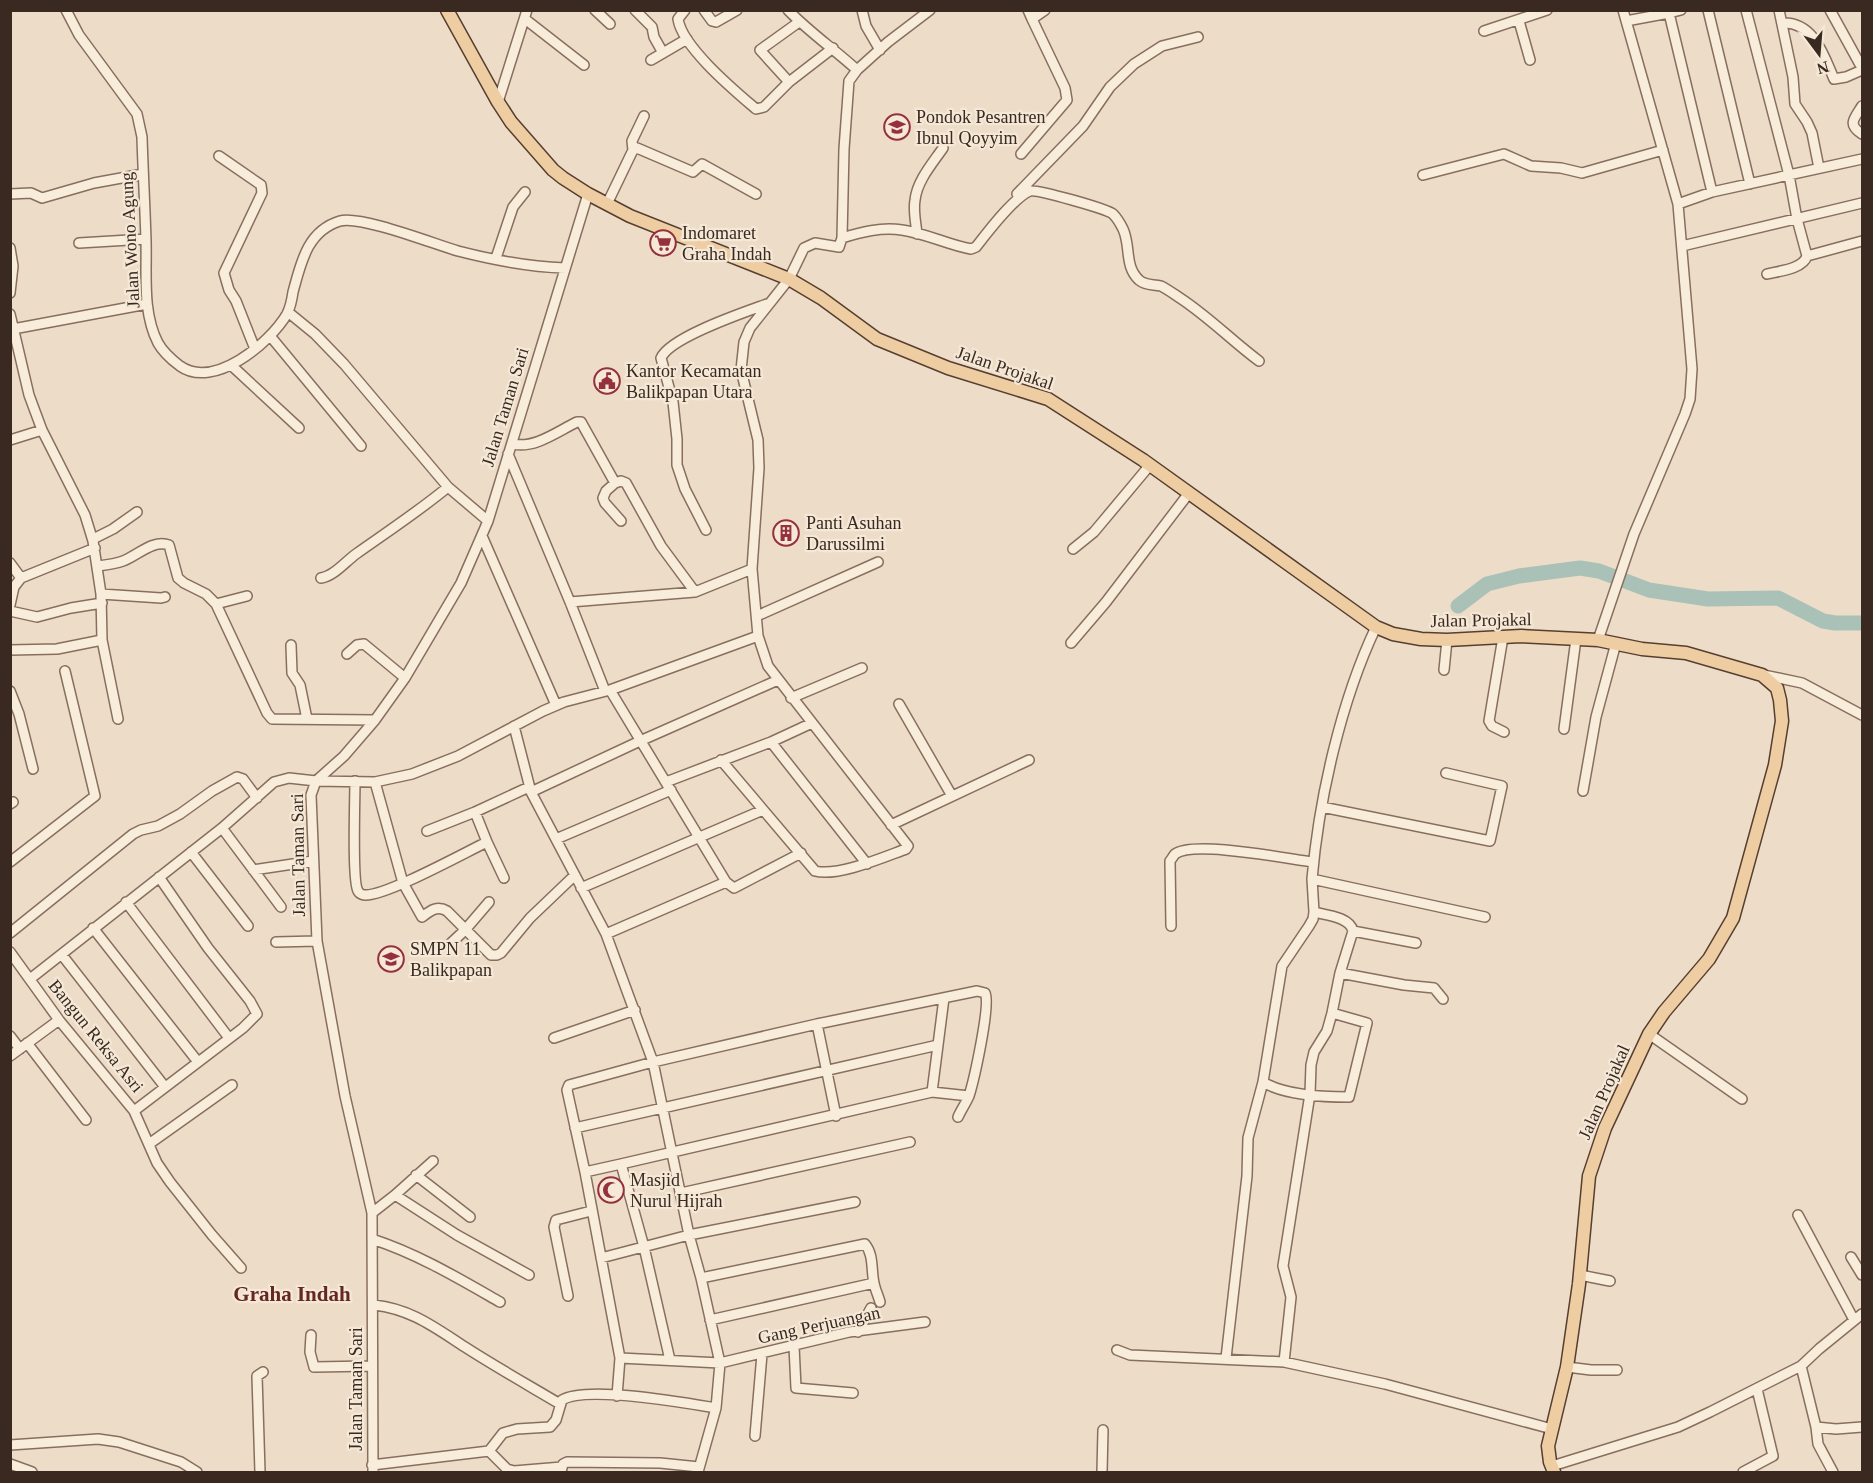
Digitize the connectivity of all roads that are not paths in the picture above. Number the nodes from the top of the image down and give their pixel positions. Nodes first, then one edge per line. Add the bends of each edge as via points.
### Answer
1 (66, 10) edge
2 (447, 10) edge
3 (595, 10) edge
4 (634, 10) edge
5 (686, 10) edge
6 (704, 10) edge
7 (737, 10) edge
8 (788, 10) edge
9 (862, 10) edge
10 (930, 10) edge
11 (1045, 10) edge
12 (1546, 10) edge
13 (1623, 10) edge
14 (1681, 10) edge
15 (1708, 10) edge
16 (1746, 10) edge
17 (1779, 10) edge
18 (1830, 10) edge
19 (1669, 13) junction
20 (526, 15) edge
21 (1030, 15) edge
22 (1519, 21) junction
23 (1626, 21) junction
24 (800, 22) junction
25 (1783, 23) junction
26 (610, 24) dead end
27 (1484, 31) dead end
28 (1198, 38) dead end
29 (687, 39) junction
30 (833, 48) junction
31 (880, 50) junction
32 (663, 53) junction
33 (651, 60) dead end
34 (1530, 60) dead end
35 (585, 65) dead end
36 (1863, 69) edge
37 (856, 70) junction
38 (789, 82) junction
39 (498, 102) junction
40 (1863, 106) edge
41 (644, 116) dead end
42 (1863, 134) edge
43 (943, 148) dead end
44 (633, 150) junction
45 (1663, 150) junction
46 (1021, 154) dead end
47 (219, 156) dead end
48 (1863, 159) edge
49 (1819, 168) junction
50 (143, 174) junction
51 (1424, 175) dead end
52 (1789, 175) junction
53 (1750, 184) junction
54 (525, 192) dead end
55 (1712, 192) junction
56 (10, 194) edge
57 (588, 194) junction
58 (756, 194) dead end
59 (1863, 202) edge
60 (607, 204) junction
61 (1678, 204) junction
62 (1000, 218) junction
63 (1797, 219) junction
64 (917, 234) junction
65 (842, 238) junction
66 (146, 239) junction
67 (1863, 241) edge
68 (80, 243) dead end
69 (1682, 246) junction
70 (10, 248) edge
71 (1807, 256) junction
72 (496, 258) junction
73 (565, 268) junction
74 (1767, 274) dead end
75 (789, 279) junction
76 (10, 293) edge
77 (147, 304) junction
78 (767, 304) junction
79 (288, 312) junction
80 (10, 314) edge
81 (13, 329) junction
82 (271, 337) junction
83 (255, 349) junction
84 (1259, 361) dead end
85 (231, 365) junction
86 (299, 428) dead end
87 (42, 430) junction
88 (10, 440) edge
89 (513, 444) junction
90 (361, 446) dead end
91 (508, 454) junction
92 (1150, 465) junction
93 (615, 483) junction
94 (448, 487) junction
95 (1189, 493) junction
96 (137, 512) dead end
97 (488, 521) junction
98 (621, 521) dead end
99 (706, 530) dead end
100 (482, 536) junction
101 (94, 543) junction
102 (1073, 549) dead end
103 (878, 562) dead end
104 (10, 563) edge
105 (98, 566) junction
106 (752, 569) junction
107 (21, 578) junction
108 (321, 578) dead end
109 (694, 592) junction
110 (247, 596) dead end
111 (165, 597) dead end
112 (102, 598) junction
113 (570, 602) junction
114 (216, 604) junction
115 (10, 605) edge
116 (10, 611) edge
117 (757, 616) junction
118 (1376, 627) junction
119 (758, 636) junction
120 (1503, 637) junction
121 (1576, 639) junction
122 (102, 640) junction
123 (1447, 640) junction
124 (1598, 640) junction
125 (1071, 643) dead end
126 (1616, 643) junction
127 (291, 645) dead end
128 (10, 650) edge
129 (347, 654) dead end
130 (862, 668) dead end
131 (1443, 670) dead end
132 (65, 671) dead end
133 (1762, 675) junction
134 (405, 678) junction
135 (778, 680) junction
136 (608, 690) junction
137 (10, 691) edge
138 (792, 698) junction
139 (899, 704) dead end
140 (556, 705) junction
141 (1863, 715) edge
142 (118, 719) dead end
143 (307, 719) junction
144 (375, 720) junction
145 (812, 723) junction
146 (514, 726) junction
147 (1564, 729) dead end
148 (1504, 732) dead end
149 (640, 741) junction
150 (771, 742) junction
151 (1029, 759) dead end
152 (721, 760) junction
153 (33, 769) dead end
154 (1446, 773) dead end
155 (316, 781) junction
156 (354, 781) junction
157 (375, 782) junction
158 (669, 786) junction
159 (530, 790) junction
160 (1583, 791) dead end
161 (952, 796) junction
162 (257, 798) junction
163 (1322, 807) junction
164 (763, 810) junction
165 (475, 812) junction
166 (891, 825) junction
167 (222, 828) junction
168 (427, 831) dead end
169 (699, 837) junction
170 (556, 840) junction
171 (487, 842) junction
172 (191, 852) junction
173 (801, 853) junction
174 (313, 861) junction
175 (10, 862) edge
176 (1313, 862) junction
177 (867, 864) junction
178 (253, 870) junction
179 (575, 875) junction
180 (159, 878) junction
181 (504, 878) dead end
182 (1312, 879) junction
183 (402, 882) junction
184 (726, 882) junction
185 (581, 888) junction
186 (126, 902) junction
187 (489, 902) dead end
188 (281, 907) dead end
189 (1314, 912) junction
190 (1485, 917) dead end
191 (248, 926) dead end
192 (1171, 926) dead end
193 (93, 928) junction
194 (465, 930) junction
195 (1353, 931) junction
196 (10, 933) edge
197 (606, 934) junction
198 (317, 941) junction
199 (276, 942) dead end
200 (1416, 943) dead end
201 (448, 945) dead end
202 (10, 952) edge
203 (62, 955) junction
204 (1340, 973) junction
205 (30, 980) junction
206 (944, 998) junction
207 (1443, 999) dead end
208 (635, 1010) junction
209 (1332, 1013) junction
210 (59, 1020) junction
211 (817, 1024) junction
212 (1649, 1034) junction
213 (10, 1036) edge
214 (229, 1038) junction
215 (554, 1038) dead end
216 (938, 1045) junction
217 (23, 1046) junction
218 (10, 1056) edge
219 (198, 1062) junction
220 (653, 1062) junction
221 (828, 1070) junction
222 (1263, 1082) junction
223 (232, 1085) dead end
224 (165, 1087) junction
225 (932, 1092) junction
226 (1310, 1094) junction
227 (969, 1096) junction
228 (1742, 1099) dead end
229 (663, 1108) junction
230 (135, 1111) junction
231 (836, 1116) junction
232 (958, 1117) dead end
233 (86, 1120) dead end
234 (575, 1128) junction
235 (910, 1142) dead end
236 (149, 1144) junction
237 (672, 1153) junction
238 (433, 1161) dead end
239 (621, 1164) junction
240 (585, 1172) junction
241 (416, 1175) junction
242 (681, 1193) junction
243 (395, 1195) junction
244 (855, 1202) dead end
245 (591, 1211) junction
246 (372, 1213) junction
247 (1798, 1215) dead end
248 (470, 1217) dead end
249 (689, 1236) junction
250 (372, 1239) junction
251 (644, 1247) junction
252 (1851, 1257) dead end
253 (601, 1258) junction
254 (241, 1268) dead end
255 (529, 1275) dead end
256 (1580, 1275) junction
257 (1863, 1275) edge
258 (701, 1278) junction
259 (1610, 1281) dead end
260 (874, 1283) junction
261 (568, 1296) dead end
262 (500, 1302) dead end
263 (880, 1302) dead end
264 (374, 1305) junction
265 (871, 1308) dead end
266 (1858, 1317) edge
267 (710, 1320) junction
268 (926, 1322) dead end
269 (858, 1332) junction
270 (311, 1335) dead end
271 (794, 1346) junction
272 (1117, 1350) dead end
273 (762, 1354) junction
274 (620, 1358) junction
275 (1226, 1358) junction
276 (670, 1360) junction
277 (1284, 1362) junction
278 (720, 1363) junction
279 (371, 1366) junction
280 (1801, 1366) junction
281 (1567, 1367) junction
282 (1617, 1370) dead end
283 (263, 1372) dead end
284 (1757, 1389) junction
285 (854, 1393) dead end
286 (617, 1396) junction
287 (560, 1404) junction
288 (716, 1408) junction
289 (1863, 1426) edge
290 (1816, 1427) junction
291 (1552, 1429) junction
292 (1103, 1430) dead end
293 (755, 1436) dead end
294 (10, 1444) edge
295 (489, 1452) junction
296 (10, 1464) edge
297 (603, 1468) edge
298 (373, 1469) edge
299 (1553, 1469) edge
300 (561, 1470) edge
301 (698, 1470) edge
302 (32, 1473) edge
303 (197, 1473) edge
304 (260, 1473) edge
305 (1102, 1473) edge
306 (1743, 1473) edge
307 (1833, 1473) edge

1 - 50 street, Jalan Wono Agung via 137,114
2 - 39 main road, Jalan Projakal
3 - 26 street
4 - 32 street via 652,27
5 - 29 street via 678,19
6 - 7 street via 716,22
8 - 24 street
9 - 31 street
10 - 31 street
11 - 21 street
12 - 22 street
13 - 23 street
14 - 19 street
15 - 53 street
16 - 52 street
17 - 25 street
18 - 36 street
19 - 23 street
19 - 55 street
20 - 35 street
20 - 39 street
21 - 46 street via 1067,100
22 - 27 street
22 - 34 street
23 - 45 street
24 - 30 street
24 - 38 street via 760,50
25 - 36 street via 1811,36 1834,79
25 - 49 street via 1795,104 1812,133
28 - 62 street via 1162,46 1127,71 1110,87 1083,126 1008,203
29 - 32 street
29 - 38 street via 756,110
30 - 37 street
30 - 38 street
31 - 37 street
32 - 33 street
37 - 65 street via 847,92
39 - 57 main road, Jalan Projakal via 553,170
40 - 42 street via 1852,125
41 - 44 street via 632,141
43 - 64 street via 916,193
44 - 58 street via 640,148 693,172 702,164
44 - 60 street
45 - 51 street via 1581,173 1531,166 1504,154
45 - 61 street
47 - 83 street via 261,184 262,193 224,273
48 - 49 street
49 - 52 street
50 - 56 street via 42,198 31,193
50 - 66 street, Jalan Wono Agung
52 - 53 street
52 - 63 street
53 - 55 street
54 - 72 street via 513,207
55 - 61 street
57 - 60 main road, Jalan Projakal
57 - 73 street, Jalan Taman Sari
59 - 63 street
60 - 75 main road, Jalan Projakal
61 - 69 street
62 - 64 street via 971,249
62 - 84 street via 1026,193 1037,190 1112,213 1124,230 1128,259 1137,279 1161,286 1182,300
63 - 69 street
63 - 71 street
64 - 65 street via 881,229
65 - 75 street via 839,248 815,243 804,248
66 - 68 street
66 - 77 street, Jalan Wono Agung
67 - 71 street
69 - 124 street via 1692,369 1690,399 1634,534
70 - 76 street
71 - 74 street via 1801,264
72 - 73 street, Jalan Wono Agung via 534,267
72 - 79 street, Jalan Wono Agung via 459,251 361,221 342,220 314,237 301,264
73 - 89 street, Jalan Taman Sari
75 - 78 street
75 - 92 main road, Jalan Projakal via 877,339 948,368 1048,399
77 - 81 street
77 - 85 street, Jalan Wono Agung via 158,343 175,362 189,372 212,373
78 - 99 street via 688,337 661,358 673,402 678,465
78 - 106 street via 744,342 741,370 758,440
79 - 82 street, Jalan Wono Agung
79 - 94 street via 344,364
80 - 81 street
81 - 87 street
82 - 83 street, Jalan Wono Agung
82 - 90 street
83 - 85 street, Jalan Wono Agung
85 - 86 street
87 - 88 street
87 - 101 street via 85,515
89 - 91 street, Jalan Taman Sari
89 - 93 street via 534,443 581,422
91 - 97 street, Jalan Taman Sari
91 - 113 street
92 - 95 main road, Jalan Projakal
92 - 102 street via 1094,532
93 - 98 street via 603,498
93 - 109 street via 626,483 661,546
94 - 97 street
94 - 108 street via 328,577
95 - 118 main road, Jalan Projakal
95 - 125 street
96 - 101 street
97 - 100 street, Jalan Taman Sari
100 - 134 street, Jalan Taman Sari via 461,583
100 - 140 street
101 - 105 street
101 - 107 street
103 - 117 street
104 - 107 street
105 - 112 street
105 - 114 street via 126,560 142,549 164,543 169,545 178,578
106 - 109 street
106 - 117 street
107 - 115 street via 14,587
109 - 113 street
110 - 114 street
111 - 112 street
112 - 116 street via 37,617
112 - 122 street
113 - 136 street
114 - 143 street via 267,713 276,720
117 - 119 street
118 - 123 main road, Jalan Projakal via 1421,639
118 - 163 street via 1348,698
119 - 135 street via 764,657
119 - 136 street
120 - 121 main road, Jalan Projakal
120 - 123 main road, Jalan Projakal
120 - 148 street via 1489,721
121 - 124 main road, Jalan Projakal
121 - 147 street
122 - 128 street via 57,648
122 - 142 street
123 - 131 street
124 - 126 main road, Jalan Projakal
126 - 133 main road, Jalan Projakal via 1686,653
126 - 160 street via 1596,717
127 - 143 street via 292,673 300,685
129 - 134 street via 364,644
130 - 138 street
132 - 175 street via 95,796
133 - 141 street via 1802,683
133 - 212 main road, Jalan Projakal via 1777,688 1782,721 1775,765 1733,918 1709,959
134 - 144 street, Jalan Taman Sari
135 - 138 street
135 - 149 street
136 - 140 street
136 - 149 street
137 - 153 street
138 - 145 street
139 - 161 street
140 - 146 street
143 - 144 street
144 - 155 street, Jalan Taman Sari
145 - 150 street
145 - 166 street
146 - 157 street via 449,759 411,774
146 - 159 street
149 - 158 street
149 - 159 street
150 - 152 street
150 - 177 street
151 - 161 street
152 - 158 street
152 - 164 street
154 - 163 street via 1502,786 1490,841
155 - 156 street
155 - 162 street via 281,779
155 - 174 street, Jalan Taman Sari via 311,801
156 - 157 street
156 - 183 street via 356,889 365,896
157 - 183 street
158 - 169 street
158 - 170 street
159 - 165 street
159 - 170 street
161 - 166 street
162 - 167 street
162 - 196 street via 240,777 158,826 141,830
163 - 176 street
164 - 169 street
164 - 173 street
165 - 168 street
165 - 171 street
166 - 177 street via 908,846
167 - 172 street
167 - 178 street
169 - 184 street
169 - 185 street
170 - 179 street
171 - 181 street
171 - 183 street
172 - 180 street
172 - 191 street
173 - 177 street via 815,871 823,873
173 - 184 street via 734,888
174 - 178 street
174 - 198 street, Jalan Taman Sari
176 - 182 street
176 - 192 street via 1204,849 1174,854 1170,861
178 - 188 street
179 - 185 street
179 - 194 street via 498,955 487,953
180 - 186 street
180 - 214 street via 257,1014
182 - 189 street
182 - 190 street
183 - 194 street via 422,916 442,908
184 - 197 street
185 - 197 street
186 - 193 street
186 - 214 street
187 - 194 street
189 - 195 street via 1347,921
189 - 222 street via 1282,966
193 - 203 street
193 - 219 street
194 - 201 street
195 - 200 street
195 - 204 street
197 - 208 street
198 - 199 street
198 - 246 street, Jalan Taman Sari via 345,1096
202 - 205 street, Bangun Reksa Asri
203 - 205 street
203 - 224 street
204 - 207 street via 1434,988
204 - 209 street
205 - 210 street, Bangun Reksa Asri
206 - 211 street
206 - 216 street
206 - 227 street via 977,992 987,996
208 - 215 street
208 - 220 street
209 - 226 street via 1327,1031 1314,1052
209 - 226 street via 1367,1023 1351,1093 1349,1097
210 - 217 street
210 - 230 street, Bangun Reksa Asri
211 - 220 street
211 - 221 street
212 - 228 street
212 - 256 main road, Jalan Projakal via 1605,1128 1589,1176
213 - 217 street
214 - 219 street
216 - 221 street
216 - 225 street
217 - 218 street
217 - 233 street
219 - 224 street
220 - 229 street
220 - 234 street via 569,1085
221 - 229 street
221 - 231 street
222 - 226 street via 1274,1088
222 - 275 street via 1248,1138
223 - 236 street
224 - 230 street
225 - 227 street
225 - 231 street
226 - 277 street via 1283,1266 1291,1297
227 - 232 street
229 - 234 street
229 - 237 street
230 - 236 street, Bangun Reksa Asri
231 - 237 street
234 - 240 street
235 - 242 street
236 - 254 street, Bangun Reksa Asri via 170,1182
237 - 239 street
237 - 242 street
238 - 241 street
239 - 240 street
239 - 251 street
240 - 245 street
241 - 243 street
241 - 248 street
242 - 249 street
243 - 246 street
243 - 255 street
244 - 249 street
245 - 253 street
245 - 261 street via 556,1220 554,1227
246 - 250 street, Jalan Taman Sari
247 - 266 street
249 - 251 street
249 - 258 street
250 - 262 street via 438,1267
250 - 264 street, Jalan Taman Sari
251 - 253 street
251 - 276 street
252 - 257 street
253 - 274 street
256 - 259 street
256 - 281 main road, Jalan Projakal
258 - 260 street via 865,1244
258 - 267 street
260 - 263 street
260 - 267 street
264 - 279 street, Jalan Taman Sari
264 - 287 street via 399,1309 430,1324
265 - 269 street
266 - 280 street
267 - 278 street
268 - 269 street, Gang Perjuangan
269 - 271 street, Gang Perjuangan
270 - 279 street via 314,1367
271 - 273 street, Gang Perjuangan
271 - 285 street via 796,1388
272 - 275 street via 1130,1355
273 - 278 street, Gang Perjuangan
273 - 293 street
274 - 276 street, Gang Perjuangan
274 - 286 street
275 - 277 street
276 - 278 street, Gang Perjuangan
277 - 291 street via 1385,1384
278 - 288 street
279 - 298 street, Jalan Taman Sari
280 - 284 street
280 - 290 street
281 - 282 street
281 - 291 main road, Jalan Projakal
283 - 304 street via 257,1376
284 - 299 street via 1678,1428
284 - 306 street via 1773,1456
286 - 287 street via 568,1396
286 - 288 street
287 - 295 street via 550,1427 503,1434
288 - 301 street
289 - 290 street
290 - 307 street via 1818,1444
291 - 299 main road, Jalan Projakal via 1548,1446
292 - 305 street
294 - 303 street via 98,1439 119,1442 181,1462
295 - 298 street
295 - 300 street via 507,1470
296 - 302 street
297 - 300 street via 567,1461
297 - 301 street via 660,1463

